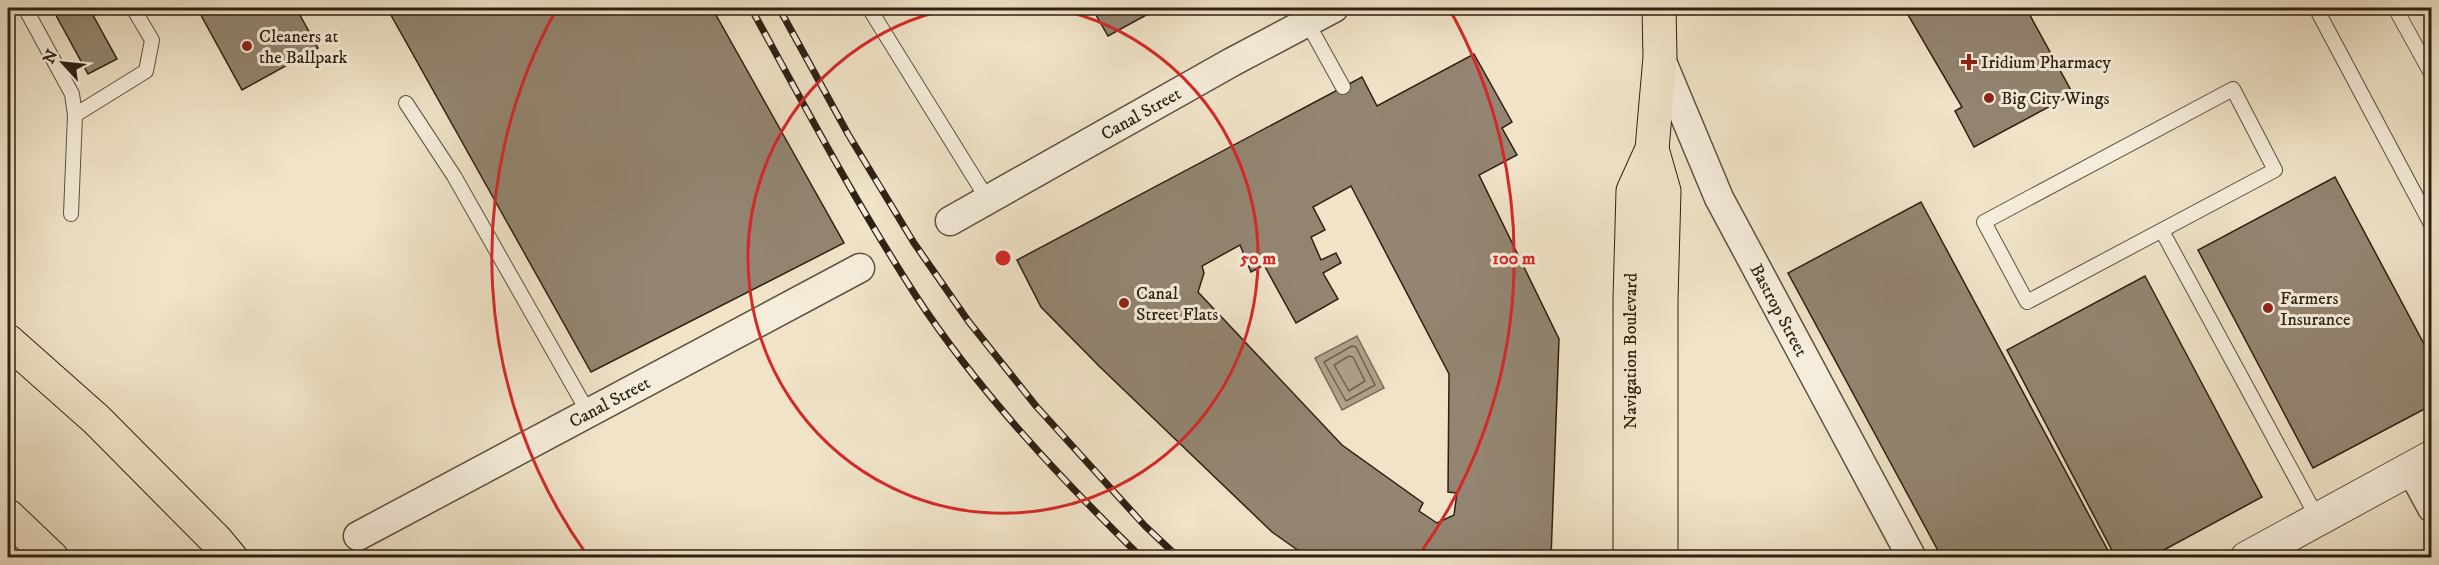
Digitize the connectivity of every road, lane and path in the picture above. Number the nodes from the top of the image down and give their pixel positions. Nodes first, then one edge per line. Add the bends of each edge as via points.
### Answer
1 (25, 8) edge
2 (133, 8) edge
3 (869, 8) edge
4 (1659, 8) edge
5 (2316, 8) edge
6 (2395, 8) edge
7 (1320, 13) edge
8 (1660, 57) junction
9 (2432, 75) edge
10 (1343, 87) dead end
11 (406, 103) dead end
12 (75, 115) junction
13 (1652, 149) junction
14 (988, 200) junction
15 (70, 214) dead end
16 (950, 221) dead end
17 (2432, 226) edge
18 (2162, 231) junction
19 (860, 268) dead end
20 (8, 341) edge
21 (588, 412) junction
22 (2421, 463) edge
23 (2432, 508) edge
24 (8, 516) edge
25 (2318, 519) junction
26 (358, 536) dead end
27 (52, 558) edge
28 (231, 558) edge
29 (1630, 558) edge
30 (1661, 558) edge
31 (1912, 558) edge
32 (2247, 558) edge

1 - 12 lane via 72,94
2 - 12 lane via 152,40 146,71
3 - 14 lane
4 - 8 main road, Navigation Boulevard
5 - 17 lane
6 - 9 lane
7 - 10 lane
7 - 14 street, Canal Street
8 - 13 main road, Navigation Boulevard
8 - 31 street, Bastrop Street via 1719,198
11 - 21 lane via 454,176
12 - 15 lane
13 - 29 main road, Navigation Boulevard via 1633,190
13 - 30 main road, Navigation Boulevard via 1664,191
14 - 16 street, Canal Street
18 - 18 lane via 2027,302 1984,222 2233,89 2275,170
18 - 25 lane
19 - 21 street, Canal Street
20 - 28 main road via 97,420
21 - 26 street, Canal Street
22 - 23 street
22 - 25 street
24 - 27 main road
25 - 32 street

